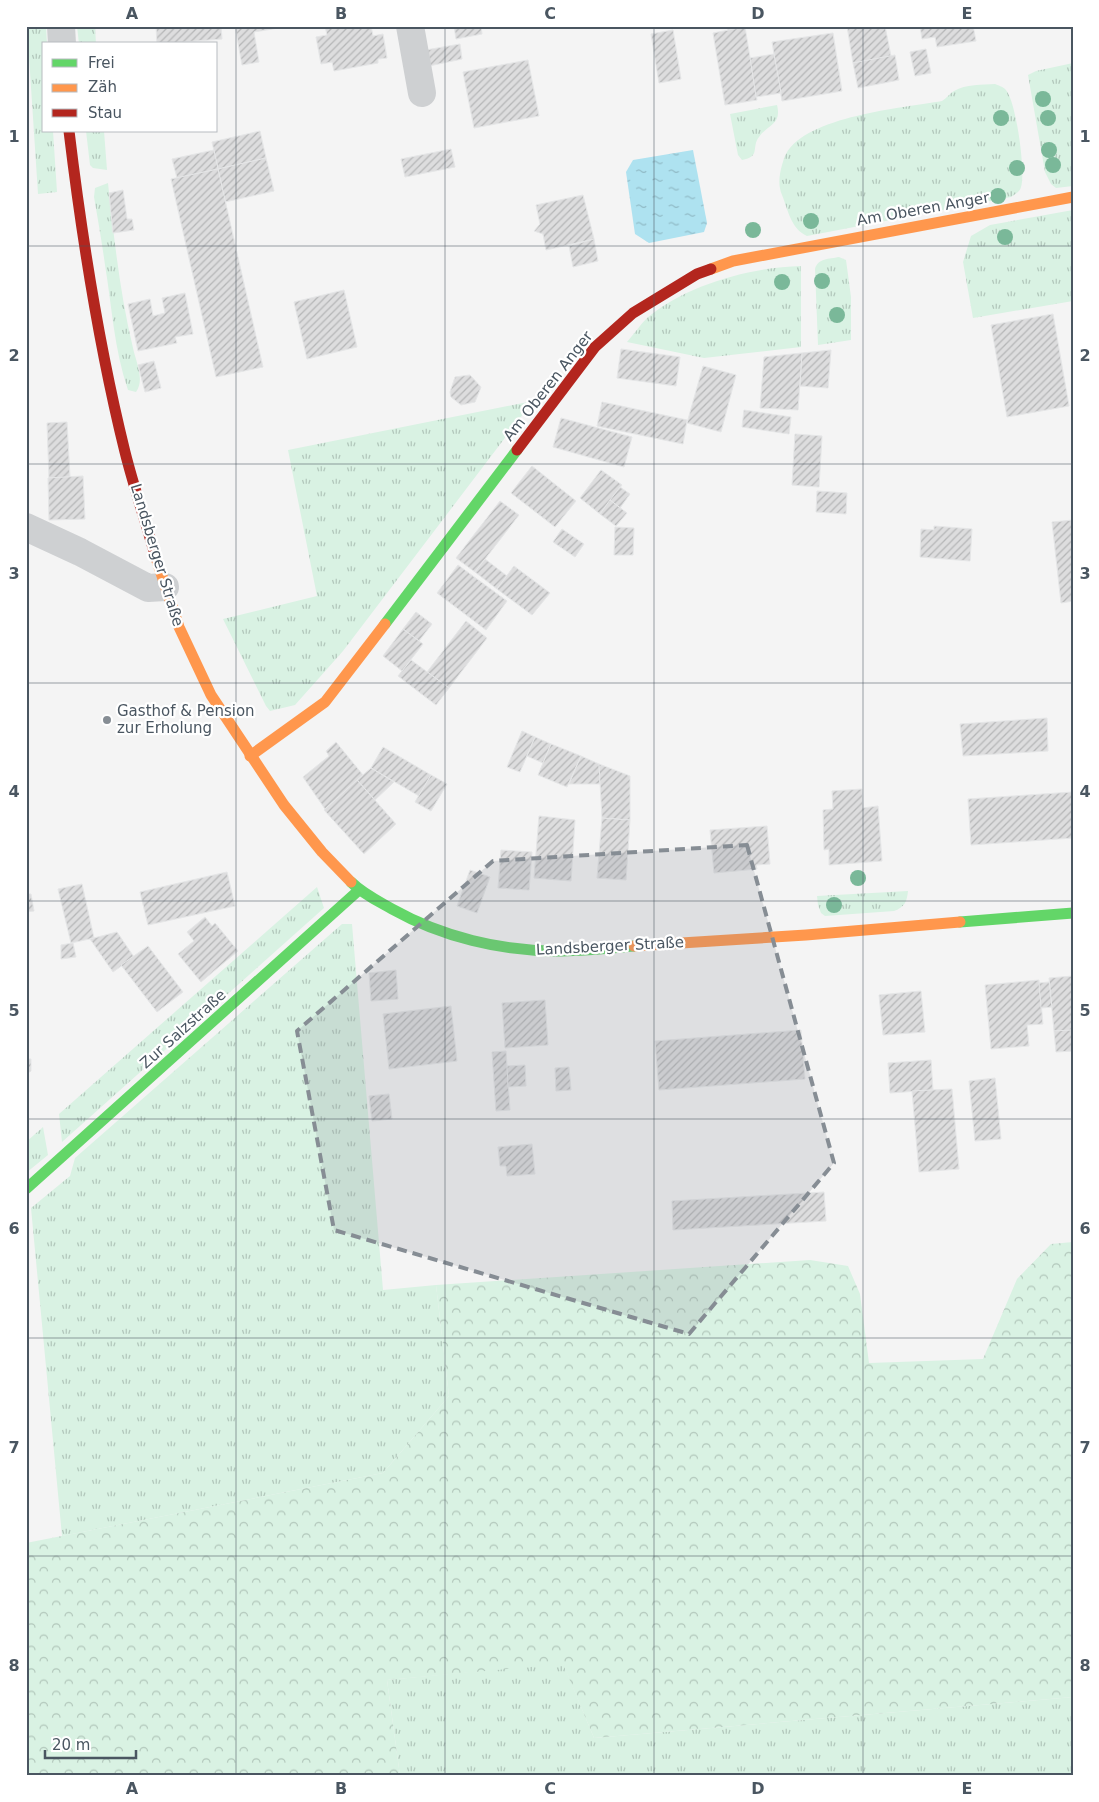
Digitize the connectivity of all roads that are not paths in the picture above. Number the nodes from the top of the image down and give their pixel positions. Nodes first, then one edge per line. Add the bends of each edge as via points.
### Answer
1 (61, 26) edge
2 (410, 26) edge
3 (62, 42) edge
4 (422, 93) dead end
5 (70, 132) edge
6 (1073, 197) edge
7 (26, 528) edge
8 (164, 587) junction
9 (250, 756) junction
10 (359, 890) junction
11 (1073, 914) edge
12 (26, 1189) edge

1 - 3 street
2 - 4 street
5 - 8 street, Landsberger Straße via 96,317 125,452
6 - 9 street, Am Oberen Anger via 734,261 697,274 633,313 594,347 325,702
7 - 8 street via 148,588
8 - 9 street, Landsberger Straße via 178,626 212,695
9 - 10 street, Landsberger Straße via 294,819
10 - 11 street, Landsberger Straße via 408,918 461,938 507,948 557,951
10 - 12 street, Zur Salzstraße

